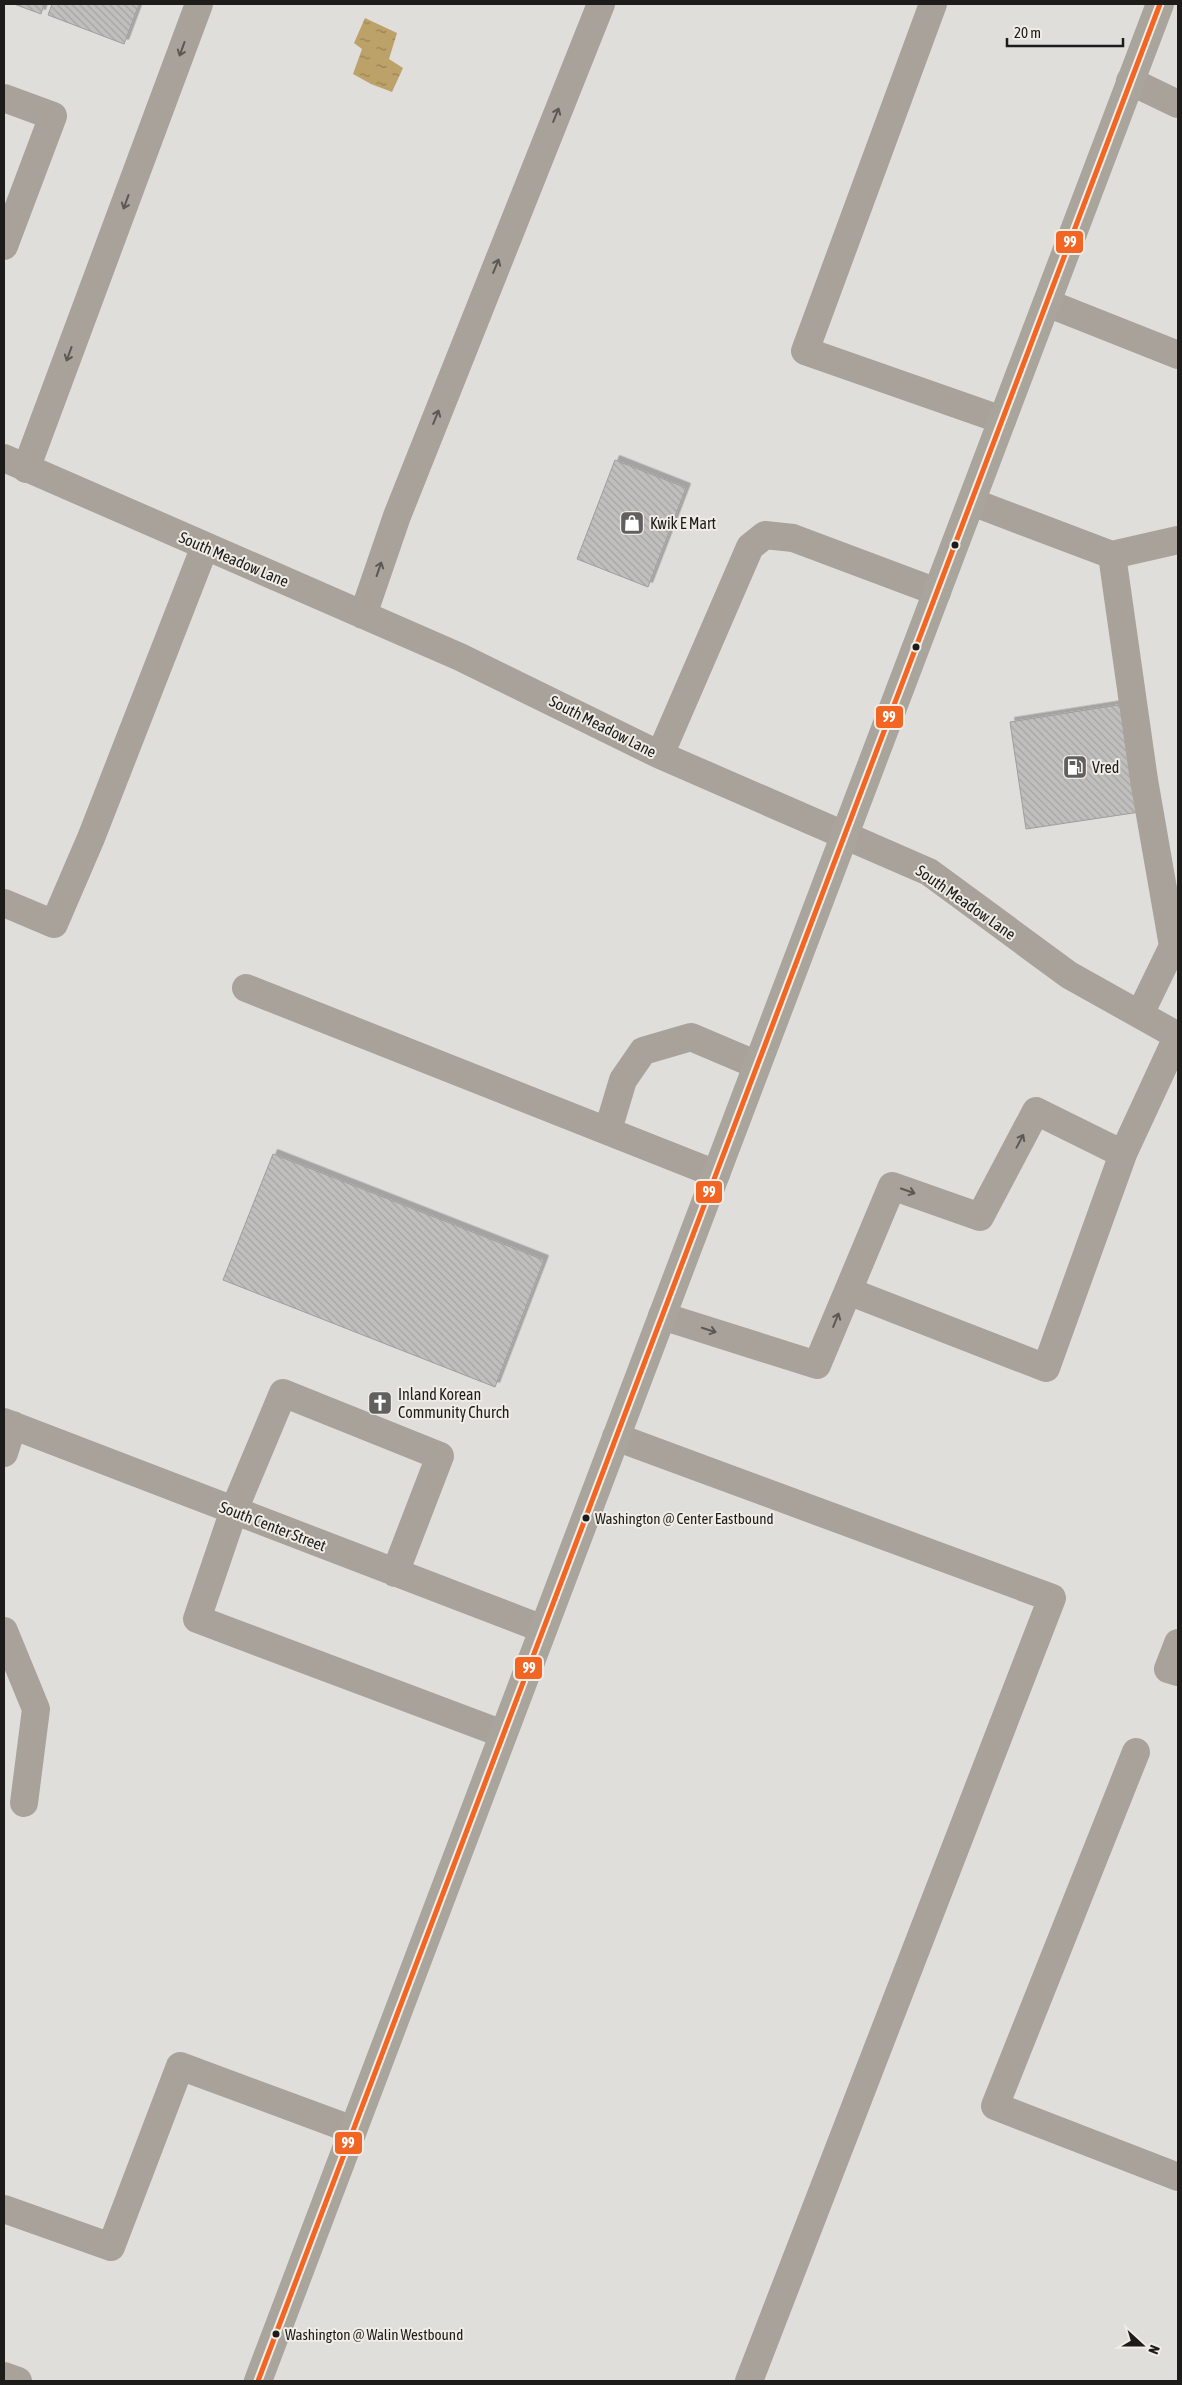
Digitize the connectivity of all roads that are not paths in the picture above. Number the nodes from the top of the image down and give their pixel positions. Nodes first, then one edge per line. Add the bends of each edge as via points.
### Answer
1 (199, 4) edge
2 (601, 4) edge
3 (934, 4) edge
4 (1160, 4) edge
5 (1130, 81) junction
6 (4, 98) edge
7 (1178, 104) edge
8 (4, 246) edge
9 (1047, 303) junction
10 (1178, 355) edge
11 (1002, 420) junction
12 (15, 463) edge
13 (972, 502) junction
14 (1178, 540) edge
15 (205, 546) junction
16 (1112, 555) junction
17 (937, 592) junction
18 (364, 615) junction
19 (660, 755) junction
20 (845, 834) junction
21 (4, 904) edge
22 (1176, 946) edge
23 (246, 988) dead end
24 (1140, 1014) junction
25 (1178, 1036) edge
26 (757, 1065) junction
27 (608, 1130) junction
28 (1123, 1154) junction
29 (716, 1174) junction
30 (848, 1291) junction
31 (662, 1316) junction
32 (8, 1424) edge
33 (616, 1437) junction
34 (4, 1453) edge
35 (234, 1510) junction
36 (395, 1573) junction
37 (543, 1629) junction
38 (4, 1632) edge
39 (1178, 1643) edge
40 (1178, 1672) edge
41 (503, 1734) junction
42 (1136, 1752) dead end
43 (24, 1803) dead end
44 (353, 2130) junction
45 (1178, 2177) edge
46 (4, 2209) edge
47 (4, 2376) edge
48 (18, 2381) edge
49 (258, 2381) edge
50 (749, 2381) edge

1 -> 12 street
18 -> 2 street via 397,516
3 - 11 street via 805,351
4 - 5 main road
5 - 7 street
5 - 9 main road
6 - 8 street via 53,116
9 - 10 street
9 - 11 main road
11 - 13 main road
12 - 15 street, South Meadow Lane
13 - 16 street
13 - 17 main road
14 - 16 street
15 - 18 street, South Meadow Lane
15 - 21 street via 54,924
16 - 22 street via 1144,780
17 - 19 street via 793,538 765,535 750,547
17 - 20 main road
18 - 19 street, South Meadow Lane via 486,669
19 - 20 street, South Meadow Lane
20 - 24 street, South Meadow Lane via 929,872 1069,975
20 - 26 main road
22 - 24 street
23 - 27 street
24 - 25 street, South Meadow Lane
25 - 28 street
26 - 27 street via 690,1037 643,1051 622,1080
26 - 29 main road
27 - 29 street
30 -> 28 street via 892,1186 980,1217 1036,1111
28 - 30 street via 1046,1368
29 - 31 main road
31 -> 30 street via 817,1365
31 - 33 main road
32 - 34 street
32 - 35 street, South Center Street
33 - 37 main road
33 - 50 street via 1052,1598
35 - 36 street, South Center Street
35 - 36 street via 283,1393 440,1456
35 - 41 street via 198,1619
36 - 37 street, South Center Street
37 - 41 main road
38 - 43 street via 36,1710
39 - 40 street via 1168,1668
41 - 44 main road
42 - 45 street via 995,2106
44 - 46 street via 180,2066 110,2247
44 - 49 main road
47 - 48 street

